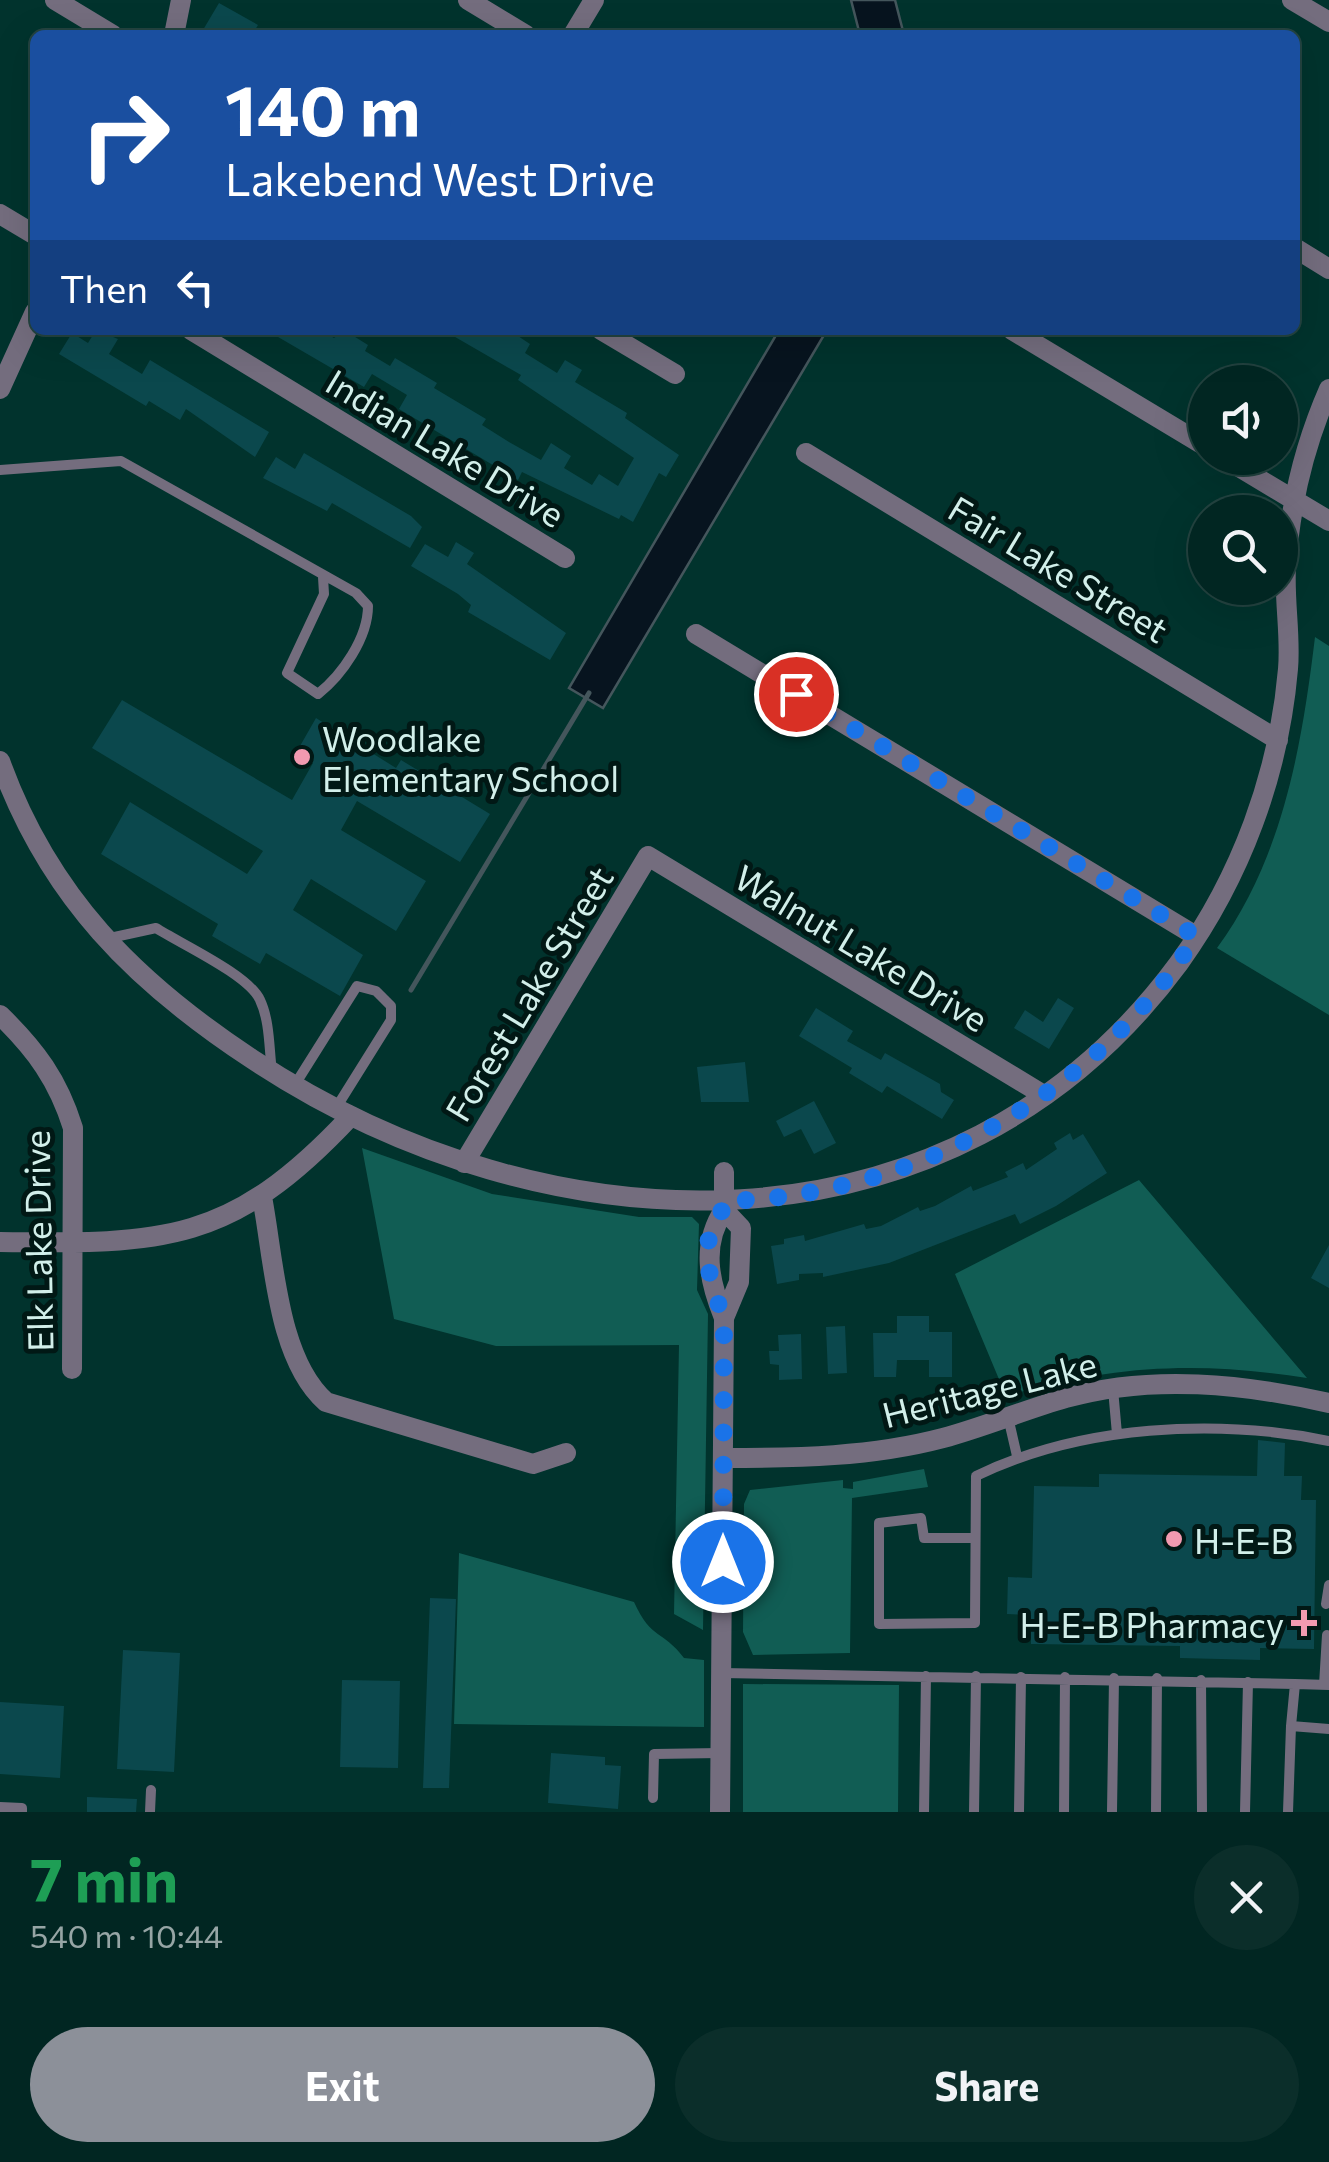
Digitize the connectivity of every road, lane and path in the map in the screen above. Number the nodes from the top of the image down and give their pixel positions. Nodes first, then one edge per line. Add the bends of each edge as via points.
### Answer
1 (55, 0) edge
2 (181, 0) edge
3 (468, 0) edge
4 (594, 0) edge
5 (1292, 0) edge
6 (1329, 22) edge
7 (105, 30) edge
8 (175, 30) edge
9 (518, 30) edge
10 (576, 30) edge
11 (0, 214) edge
12 (30, 233) edge
13 (1300, 251) edge
14 (1329, 269) edge
15 (30, 323) edge
16 (198, 335) edge
17 (609, 335) edge
18 (1020, 335) edge
19 (675, 374) dead end
20 (0, 389) edge
21 (1329, 390) edge
22 (1188, 436) edge
23 (806, 453) dead end
24 (0, 470) edge
25 (1253, 475) edge
26 (1287, 495) edge
27 (1295, 495) edge
28 (1298, 502) edge
29 (1329, 521) edge
30 (565, 558) dead end
31 (322, 577) junction
32 (1287, 605) edge
33 (696, 634) dead end
34 (1278, 740) junction
35 (0, 761) edge
36 (648, 856) joint
37 (1196, 936) junction
38 (104, 940) junction
39 (0, 1015) edge
40 (272, 1073) junction
41 (294, 1086) junction
42 (1042, 1094) junction
43 (342, 1113) junction
44 (464, 1163) junction
45 (724, 1172) dead end
46 (262, 1196) junction
47 (724, 1205) junction
48 (0, 1242) edge
49 (75, 1243) junction
50 (724, 1318) junction
51 (72, 1368) dead end
52 (1113, 1388) junction
53 (1329, 1403) edge
54 (1008, 1417) junction
55 (1117, 1434) junction
56 (1329, 1441) edge
57 (566, 1453) dead end
58 (1018, 1456) junction
59 (724, 1458) junction
60 (976, 1538) junction
61 (1329, 1585) edge
62 (1326, 1604) dead end
63 (1327, 1635) edge
64 (722, 1672) junction
65 (926, 1676) junction
66 (976, 1676) junction
67 (1021, 1677) junction
68 (1065, 1678) junction
69 (1114, 1678) junction
70 (1156, 1678) junction
71 (1201, 1680) junction
72 (1248, 1682) junction
73 (1295, 1684) junction
74 (1327, 1685) edge
75 (1291, 1726) junction
76 (1329, 1729) edge
77 (721, 1753) junction
78 (151, 1790) dead end
79 (653, 1798) dead end
80 (0, 1807) edge
81 (22, 1812) edge
82 (150, 1812) edge
83 (720, 1812) edge
84 (924, 1812) edge
85 (974, 1812) edge
86 (1019, 1812) edge
87 (1064, 1812) edge
88 (1112, 1812) edge
89 (1156, 1812) edge
90 (1202, 1812) edge
91 (1246, 1812) edge
92 (1288, 1812) edge

1 - 7 street
2 - 8 street
3 - 9 street
4 - 10 street
5 - 6 street
11 - 12 street
13 - 14 street
15 - 20 street
16 - 30 street, Indian Lake Drive
17 - 19 street
18 - 22 street
21 - 27 street
23 - 34 street, Fair Lake Street
24 - 31 lane via 121,461
25 - 26 street
28 - 29 street
31 - 31 lane via 324,594 287,673 318,694 350,658 368,620 368,606 356,593
32 - 34 street via 1289,662
33 - 37 street
34 - 37 street via 1242,852
35 - 38 street via 36,841
36 - 42 street, Walnut Lake Drive
36 - 44 street, Forest Lake Street
37 - 42 street via 1116,1035
38 - 40 street via 186,1016
38 - 40 lane via 156,928 247,984 265,1014
39 - 49 street, Elk Lake Drive via 46,1064 63,1094 76,1163
40 - 41 street
41 - 43 street
41 - 43 lane via 357,986 376,991 391,1006 391,1020
42 - 47 street via 941,1155 884,1176
43 - 44 street
43 - 46 street
44 - 47 street via 592,1194
45 - 47 street
46 - 49 street via 180,1233
46 - 57 street via 293,1357 308,1386 326,1402 533,1464
47 - 50 street via 711,1229 709,1282
47 - 50 street via 741,1228 739,1282
48 - 49 street
49 - 51 street, Elk Lake Drive
50 - 59 street
52 - 53 street, Heritage Lake via 1220,1385
52 - 54 street, Heritage Lake
52 - 55 lane
54 - 58 lane
54 - 59 street, Heritage Lake via 870,1452
55 - 56 lane via 1267,1428
55 - 58 lane
58 - 60 lane via 976,1476
59 - 64 street
60 - 60 lane via 975,1624 879,1624 879,1523 921,1518 924,1538
61 - 62 lane
63 - 74 lane
64 - 65 lane
64 - 77 street
65 - 66 lane
65 - 84 lane
66 - 67 lane
66 - 85 lane
67 - 68 lane
67 - 86 lane
68 - 69 lane
68 - 87 lane
69 - 70 lane
69 - 88 lane
70 - 71 lane
70 - 89 lane
71 - 72 lane
71 - 90 lane
72 - 73 lane
72 - 91 lane
73 - 74 lane
73 - 75 lane
75 - 76 lane
75 - 92 lane
77 - 79 lane via 654,1754
77 - 83 street
78 - 82 lane
80 - 81 lane

